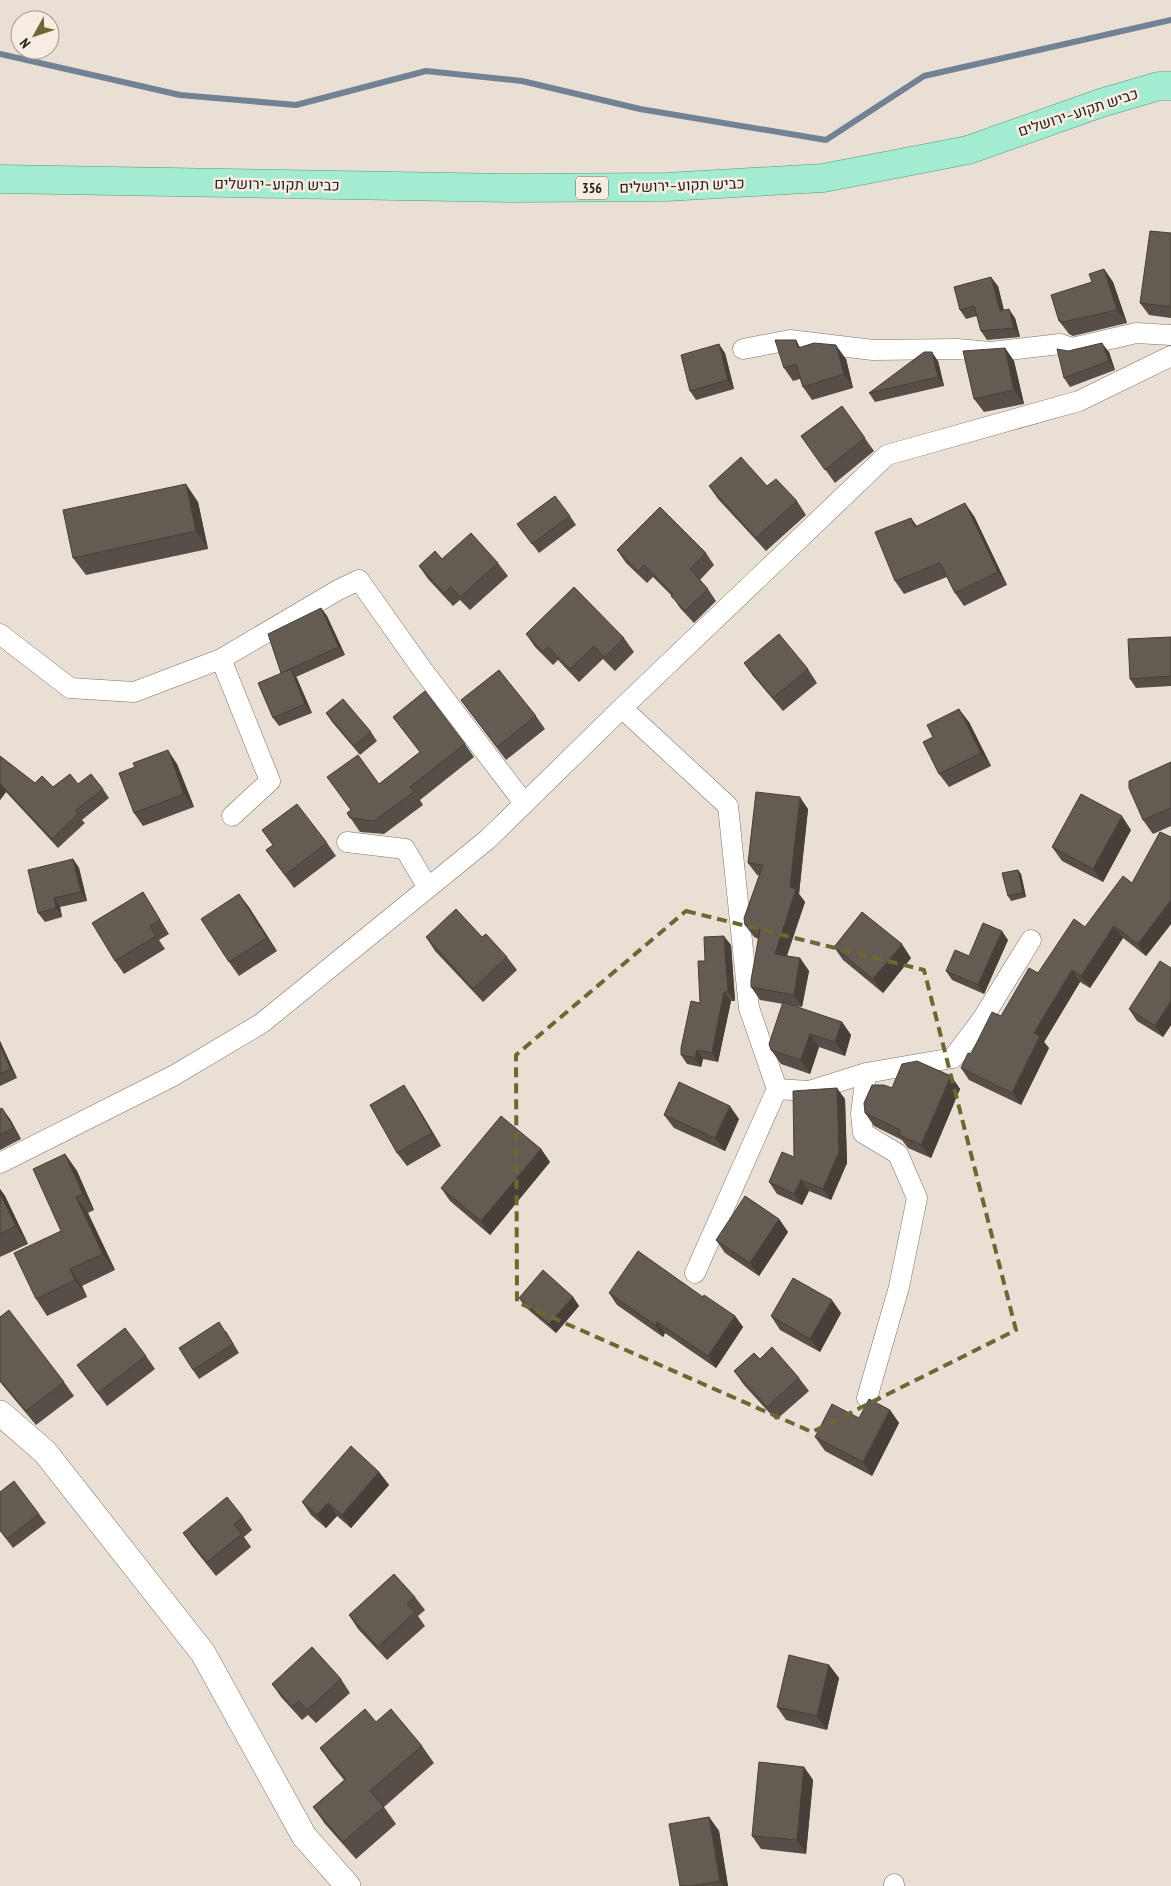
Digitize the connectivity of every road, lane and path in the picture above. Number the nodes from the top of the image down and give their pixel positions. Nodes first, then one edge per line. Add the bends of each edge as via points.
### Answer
1 (1171, 86) edge
2 (0, 179) edge
3 (1171, 335) edge
4 (743, 349) dead end
5 (1171, 356) edge
6 (0, 634) edge
7 (221, 659) junction
8 (622, 708) junction
9 (524, 803) junction
10 (232, 816) dead end
11 (347, 842) dead end
12 (428, 888) junction
13 (1031, 940) dead end
14 (866, 1073) junction
15 (777, 1088) junction
16 (0, 1163) edge
17 (694, 1273) dead end
18 (867, 1398) edge
19 (0, 1413) edge
20 (348, 1886) edge

1 - 2 main road, כביש תקוע–ירושלים / 356 via 1159,86 1101,103 968,150 823,178 666,188
3 - 4 street via 1136,332 1072,348 1060,344 991,352 874,350 790,340
5 - 8 street via 1079,401 887,456
6 - 7 street via 70,688 134,692
7 - 9 street via 359,580
7 - 10 street via 270,781
8 - 9 street
8 - 15 street via 728,806 749,1008
9 - 12 street via 488,839
11 - 12 street via 406,849
12 - 16 street via 262,1023 173,1076
13 - 14 street via 983,1018 953,1058
14 - 15 street via 810,1091
14 - 18 street via 861,1114 863,1133 898,1154 917,1198 899,1287
15 - 17 street
19 - 20 street via 45,1452 202,1653 304,1836

